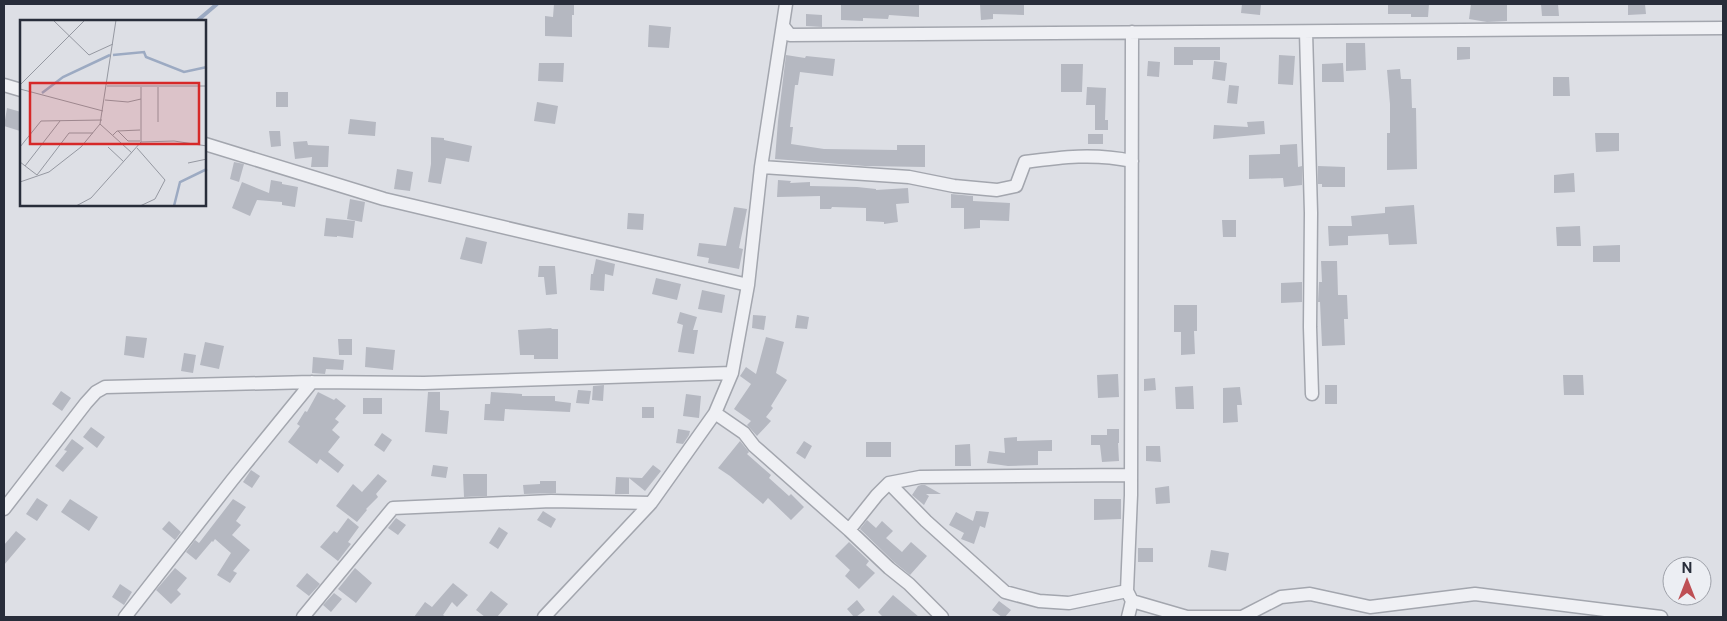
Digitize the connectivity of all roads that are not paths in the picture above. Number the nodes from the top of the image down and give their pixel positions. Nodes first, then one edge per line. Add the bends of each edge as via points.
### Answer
1 (786, 4) edge
2 (782, 26) junction
3 (1723, 28) edge
4 (1132, 32) junction
5 (1306, 32) junction
6 (4, 85) edge
7 (20, 90) edge
8 (206, 144) edge
9 (1132, 161) junction
10 (761, 167) junction
11 (748, 285) junction
12 (732, 374) junction
13 (312, 382) junction
14 (1312, 394) dead end
15 (715, 414) junction
16 (1130, 475) junction
17 (889, 483) junction
18 (651, 502) junction
19 (4, 509) edge
20 (849, 530) junction
21 (1130, 596) junction
22 (125, 617) edge
23 (303, 617) edge
24 (544, 617) edge
25 (942, 617) edge
26 (1128, 617) edge
27 (1661, 617) edge

1 - 2 street
2 - 4 street via 790,35
2 - 10 street
3 - 5 street
4 - 5 street
4 - 9 street
5 - 14 street via 1312,213
6 - 7 street
8 - 11 street via 384,199
9 - 10 street via 1114,157 1069,156 1025,162 1016,186 997,190 909,177
9 - 16 street
10 - 11 street
11 - 12 street
12 - 13 street via 424,383
12 - 15 street
13 - 19 street via 105,387 86,403
13 - 22 street
15 - 18 street
15 - 20 street via 744,433 754,446
16 - 17 street via 920,477
16 - 21 street
17 - 20 street
17 - 21 street via 1005,592 1039,601 1069,603
18 - 23 street via 551,501 392,508
18 - 24 street
20 - 25 street
21 - 26 street
21 - 27 street via 1187,617 1242,617 1281,597 1310,594 1370,607 1475,594

